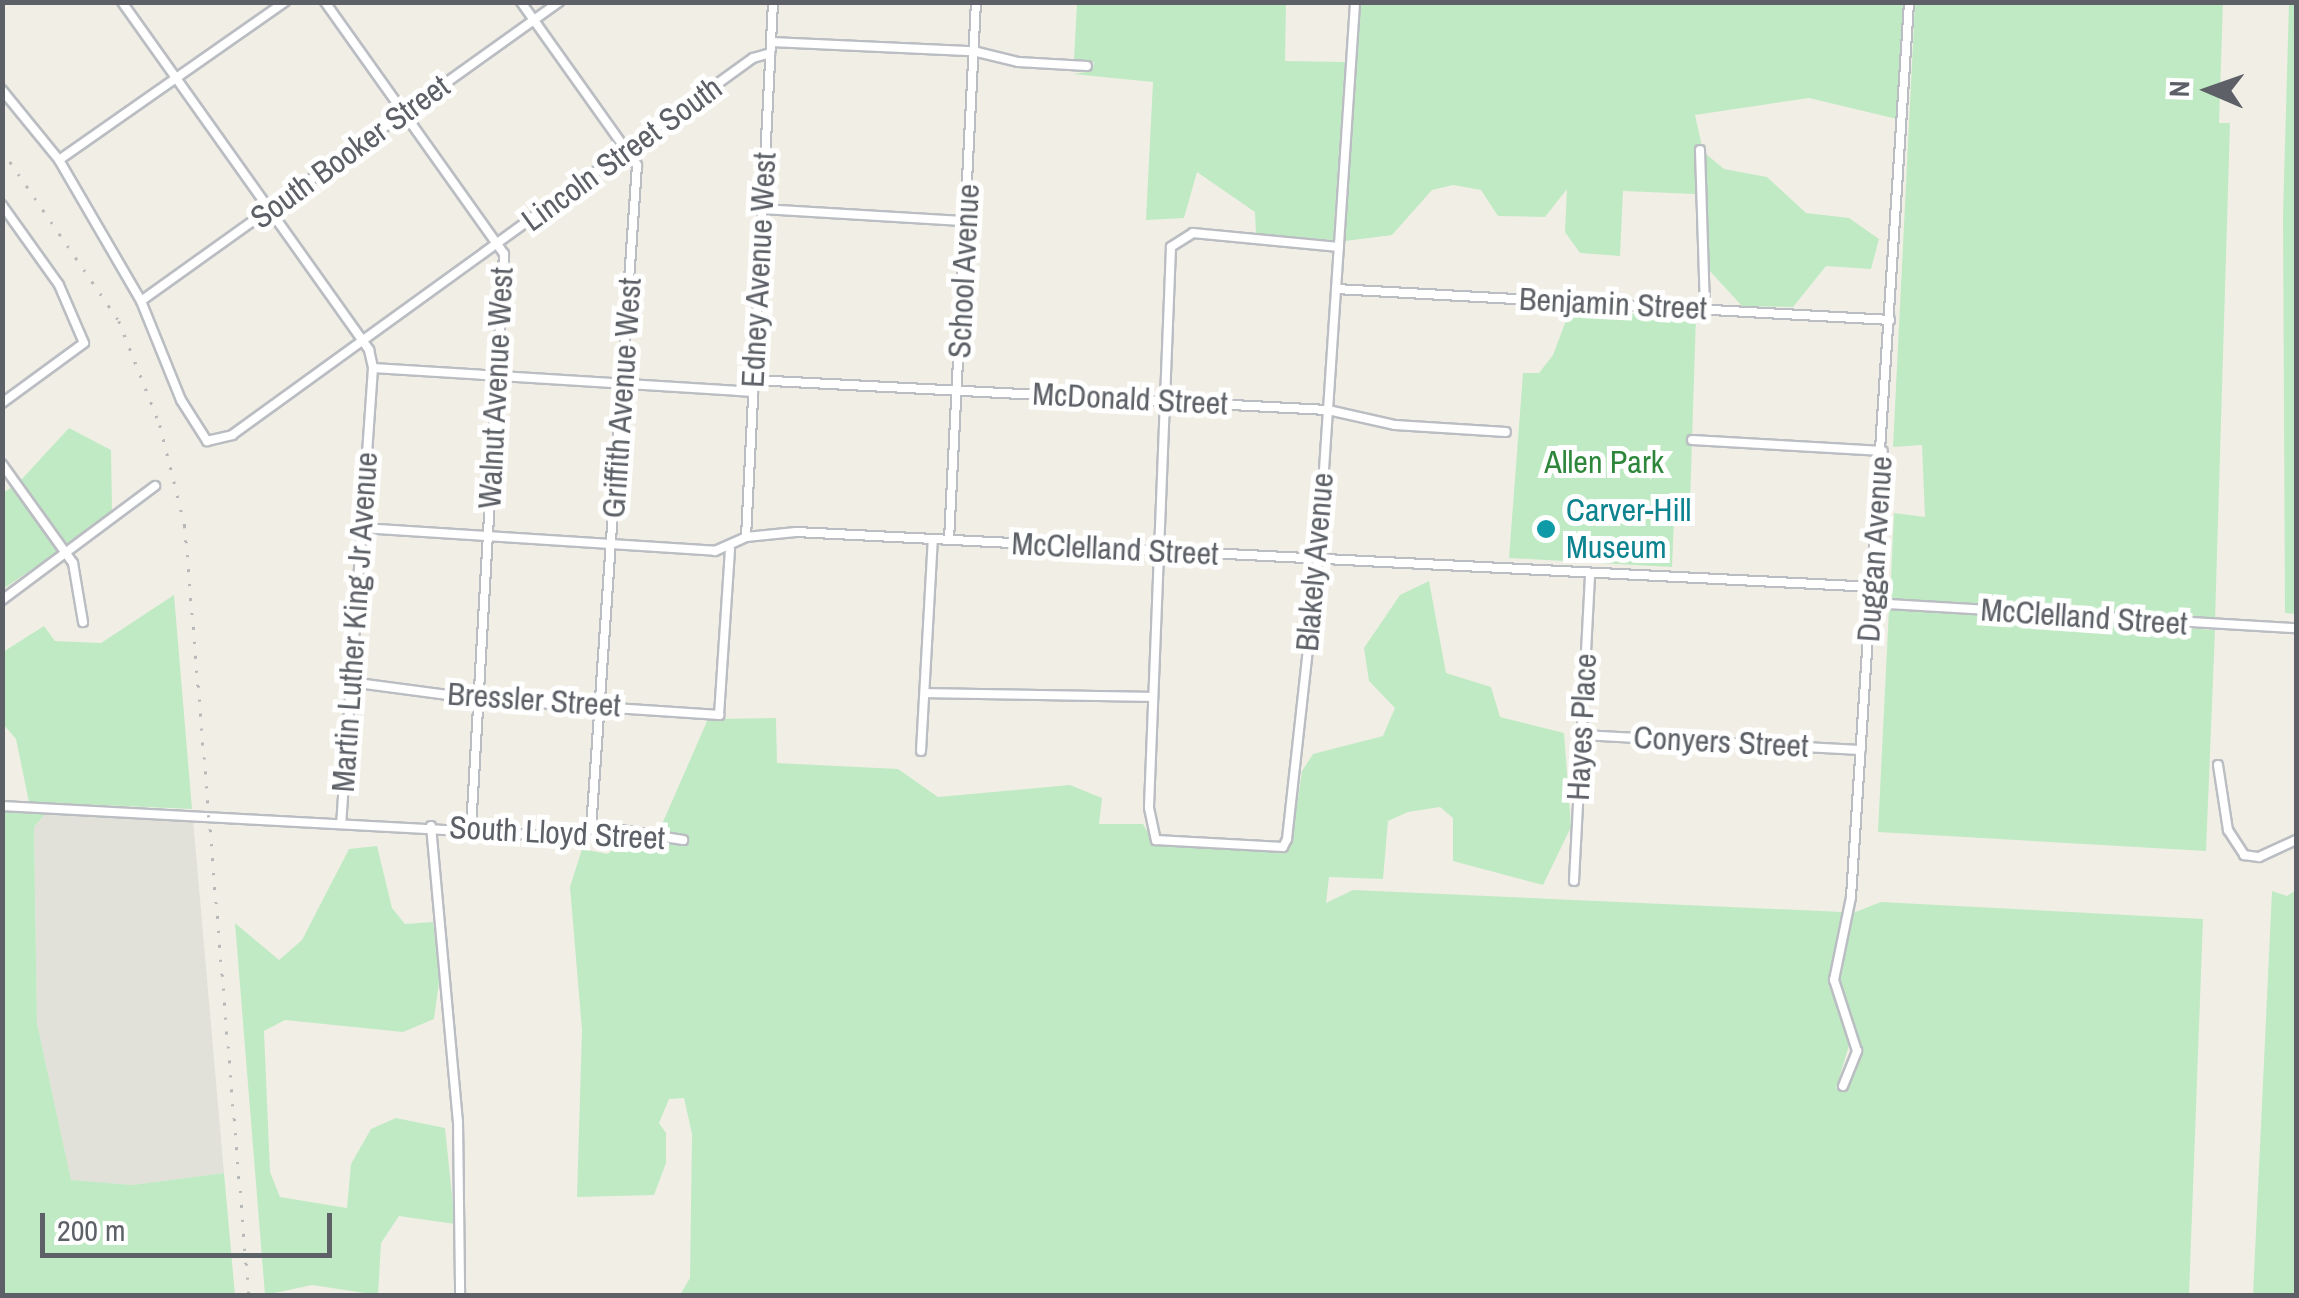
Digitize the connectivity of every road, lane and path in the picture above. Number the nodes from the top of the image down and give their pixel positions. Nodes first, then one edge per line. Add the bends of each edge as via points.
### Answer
1 (122, 2) edge
2 (285, 2) edge
3 (325, 2) edge
4 (521, 2) edge
5 (560, 2) edge
6 (773, 2) edge
7 (976, 2) edge
8 (1355, 2) edge
9 (1909, 2) edge
10 (534, 21) junction
11 (771, 42) junction
12 (973, 51) junction
13 (770, 53) junction
14 (1088, 66) dead end
15 (178, 78) junction
16 (2, 90) edge
17 (404, 113) junction
18 (626, 150) junction
19 (1700, 150) dead end
20 (59, 160) junction
21 (2, 205) edge
22 (762, 208) junction
23 (271, 209) junction
24 (967, 222) junction
25 (498, 243) junction
26 (1339, 247) junction
27 (1336, 289) junction
28 (142, 301) junction
29 (1705, 309) junction
30 (1890, 320) junction
31 (363, 338) junction
32 (373, 368) junction
33 (498, 376) junction
34 (753, 380) junction
35 (624, 384) junction
36 (958, 390) junction
37 (753, 392) junction
38 (1162, 401) junction
39 (2, 402) edge
40 (1328, 410) junction
41 (1506, 432) dead end
42 (1692, 440) dead end
43 (1882, 451) junction
44 (2, 464) edge
45 (156, 486) dead end
46 (362, 528) junction
47 (488, 538) junction
48 (746, 538) junction
49 (933, 539) junction
50 (950, 540) junction
51 (612, 545) junction
52 (730, 550) junction
53 (1156, 552) junction
54 (68, 553) junction
55 (1318, 560) junction
56 (1590, 573) junction
57 (1872, 587) junction
58 (2, 600) edge
59 (1872, 603) junction
60 (83, 622) dead end
61 (2296, 628) edge
62 (350, 682) junction
63 (924, 693) junction
64 (1153, 697) junction
65 (478, 699) junction
66 (602, 703) junction
67 (1581, 735) junction
68 (1861, 750) junction
69 (921, 752) dead end
70 (2218, 765) dead end
71 (2, 806) edge
72 (341, 821) junction
73 (431, 826) junction
74 (470, 829) junction
75 (591, 830) junction
76 (683, 840) dead end
77 (2296, 840) edge
78 (1574, 880) dead end
79 (1843, 1086) dead end
80 (460, 1296) edge

1 - 15 street, Martin Luther King Jr Avenue
2 - 15 street
3 - 17 street, Walnut Avenue West
4 - 10 street, Griffith Avenue West
5 - 10 street, South Booker Street
6 - 11 street, Edney Avenue West
7 - 12 street, School Avenue
8 - 26 street, Blakely Avenue
9 - 30 street, Duggan Avenue
10 - 17 street, South Booker Street
10 - 18 street, Griffith Avenue West
11 - 12 street
11 - 13 street, Edney Avenue West
12 - 14 street via 1018,62
12 - 24 street, School Avenue
13 - 18 street, Lincoln Street South
13 - 22 street, Edney Avenue West
15 - 20 street
15 - 23 street, Martin Luther King Jr Avenue
16 - 20 street
17 - 23 street, South Booker Street
17 - 25 street, Walnut Avenue West
18 - 25 street, Lincoln Street South
18 - 35 street, Griffith Avenue West via 637,165
19 - 29 street
20 - 28 street
21 - 39 street via 59,285 83,349
22 - 24 street
22 - 34 street, Edney Avenue West
23 - 28 street, South Booker Street
23 - 31 street, Martin Luther King Jr Avenue
24 - 36 street, School Avenue
25 - 31 street, Lincoln Street South
25 - 33 street, Walnut Avenue West via 505,267
26 - 27 street, Blakely Avenue
26 - 38 street via 1180,237 1170,251
27 - 29 street, Benjamin Street
27 - 40 street, Blakely Avenue
28 - 31 street, Lincoln Street South via 198,435 207,441 232,435
29 - 30 street, Benjamin Street
30 - 43 street, Duggan Avenue
31 - 32 street, Martin Luther King Jr Avenue
32 - 33 street
32 - 46 street, Martin Luther King Jr Avenue
33 - 35 street
33 - 47 street, Walnut Avenue West
34 - 36 street, McDonald Street
34 - 37 street, Edney Avenue West
35 - 37 street
35 - 51 street, Griffith Avenue West
36 - 38 street, McDonald Street
36 - 50 street, School Avenue
37 - 48 street, Edney Avenue West
38 - 40 street, McDonald Street
38 - 53 street
40 - 41 street, McDonald Street via 1395,425
40 - 55 street, Blakely Avenue
42 - 43 street
43 - 57 street, Duggan Avenue
44 - 54 street
45 - 54 street
46 - 47 street
46 - 62 street, Martin Luther King Jr Avenue
47 - 51 street
47 - 65 street, Walnut Avenue West
48 - 49 street, McClelland Street via 796,532
48 - 52 street
49 - 50 street, McClelland Street
49 - 63 street
50 - 53 street, McClelland Street
51 - 52 street
51 - 66 street, Griffith Avenue West
52 - 66 street, Bressler Street via 718,715
53 - 55 street, McClelland Street
53 - 64 street
54 - 58 street
54 - 60 street
55 - 56 street, McClelland Street
55 - 64 street, Blakely Avenue via 1283,847 1153,837
56 - 57 street, McClelland Street
56 - 67 street, Hayes Place
57 - 59 street, Duggan Avenue
59 - 61 street, McClelland Street
59 - 68 street, Duggan Avenue
62 - 65 street, Bressler Street
62 - 72 street, Martin Luther King Jr Avenue
63 - 64 street
63 - 69 street
65 - 66 street, Bressler Street
65 - 74 street, Walnut Avenue West
66 - 75 street, Griffith Avenue West
67 - 68 street, Conyers Street
67 - 78 street, Hayes Place
68 - 79 street, Duggan Avenue via 1851,897 1834,980 1856,1042
70 - 77 street via 2228,830 2244,855 2259,857
71 - 72 street
72 - 73 street, Martin Luther King Jr Avenue
73 - 74 street, South Lloyd Street
73 - 80 street via 458,1122
74 - 75 street, South Lloyd Street via 573,838
75 - 76 street, South Lloyd Street

